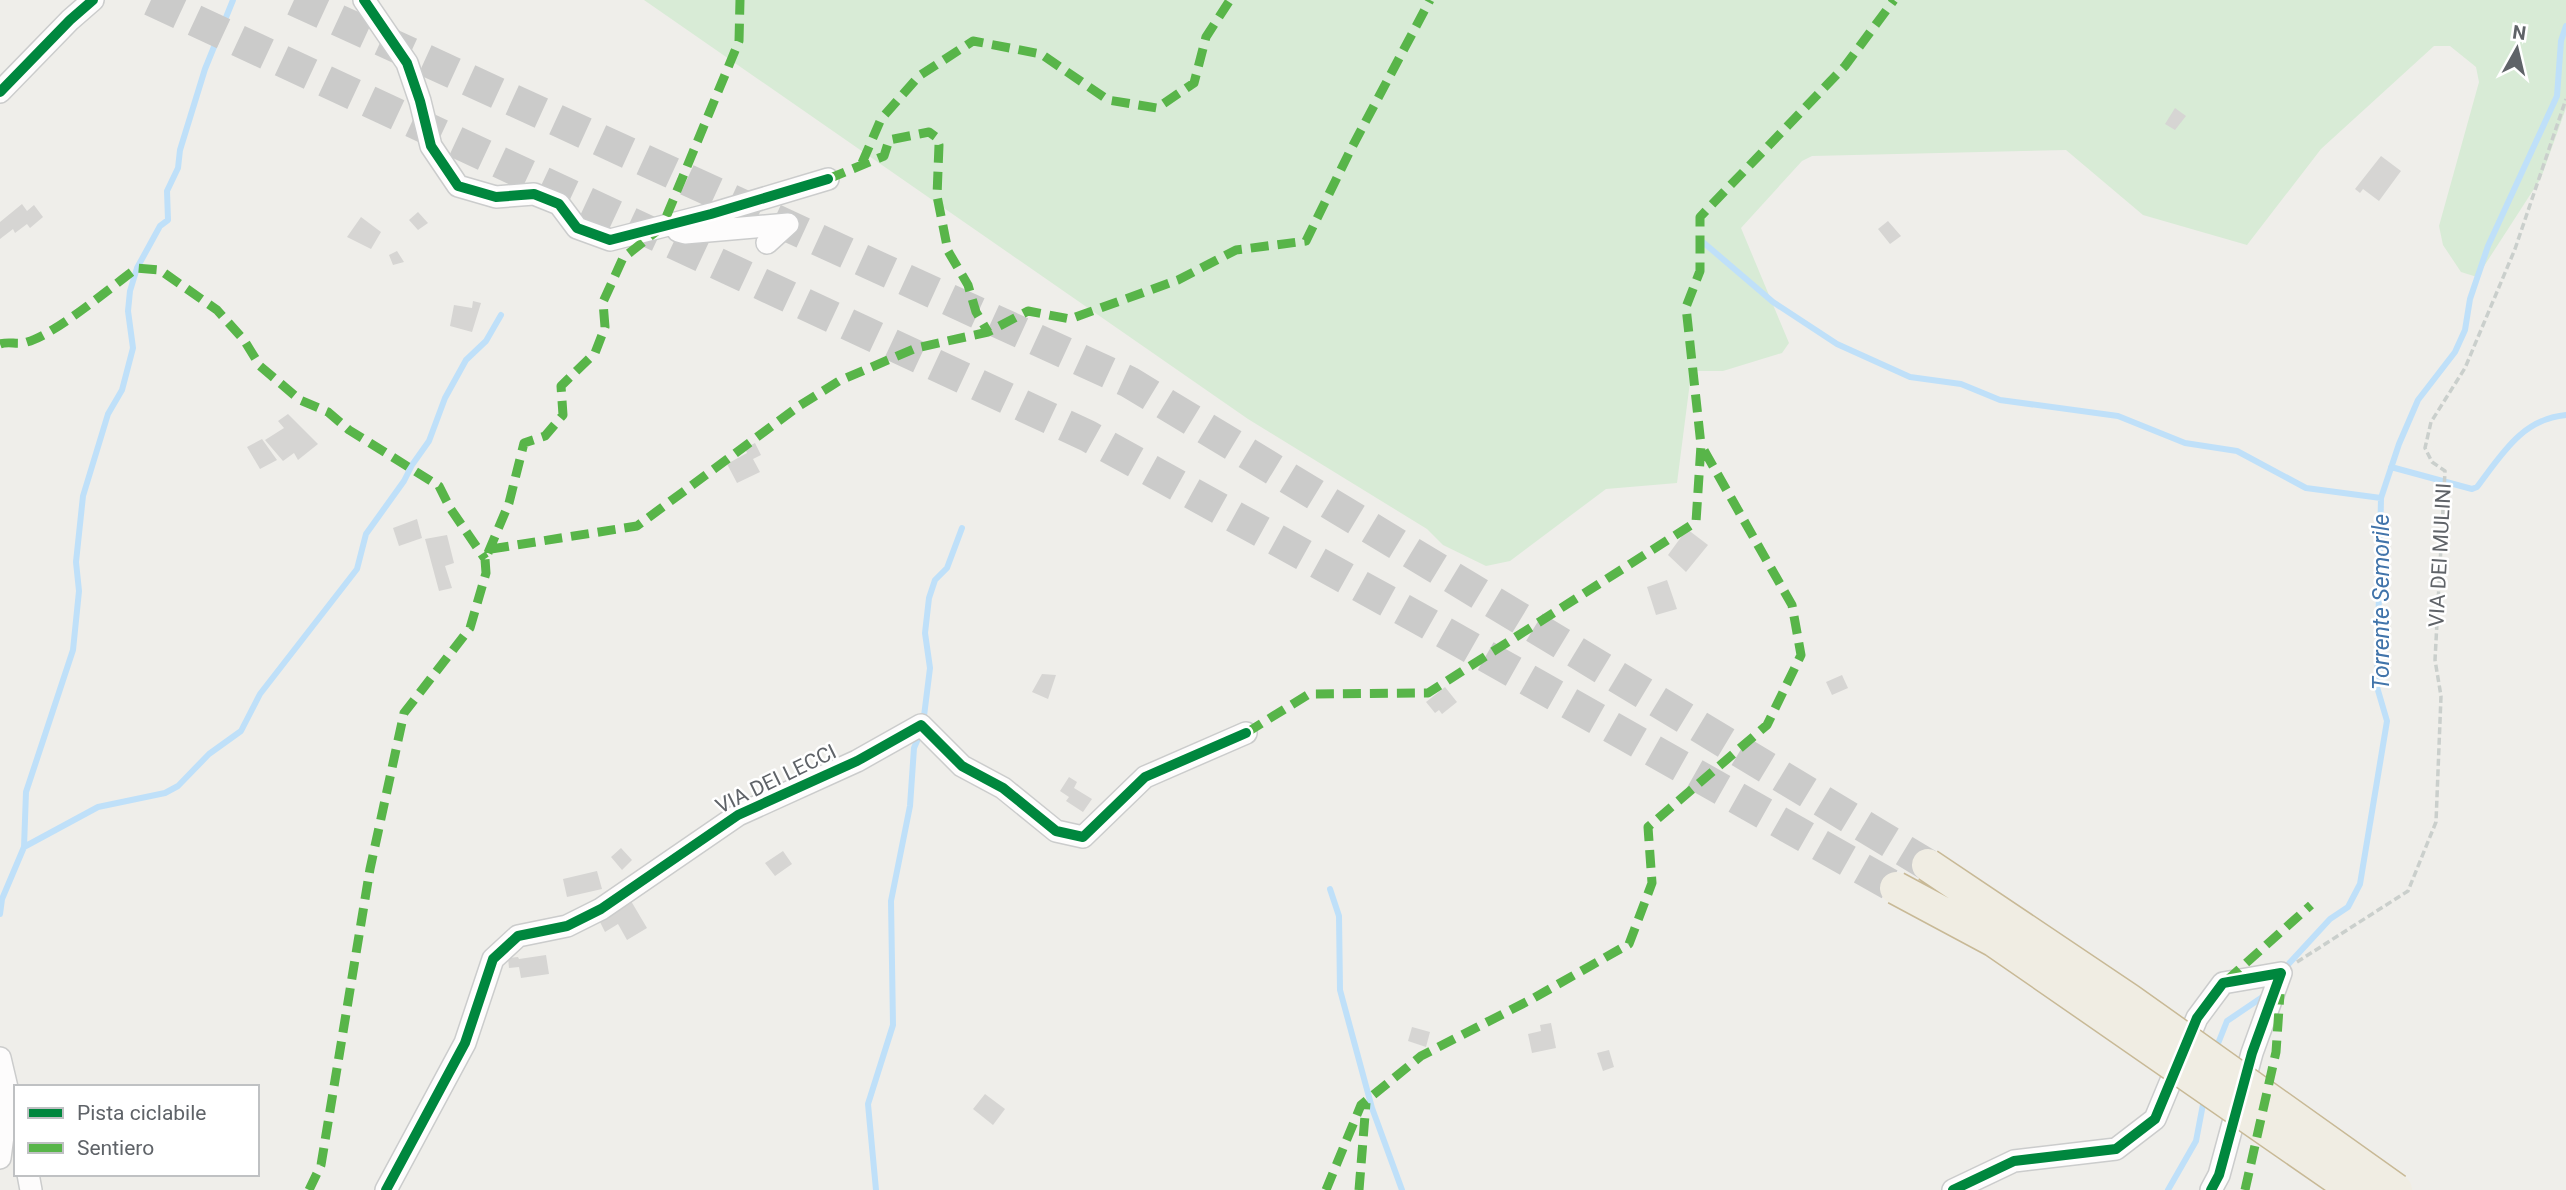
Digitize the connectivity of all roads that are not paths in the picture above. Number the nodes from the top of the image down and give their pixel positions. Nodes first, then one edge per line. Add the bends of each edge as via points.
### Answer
1 (93, 0) edge
2 (364, 0) edge
3 (0, 92) edge
4 (828, 179) dead end
5 (662, 227) junction
6 (767, 243) dead end
7 (1246, 733) dead end
8 (1928, 865) tunnel mouth
9 (1896, 888) tunnel mouth
10 (0, 1058) edge
11 (8, 1093) junction
12 (14, 1118) edge
13 (0, 1158) edge
14 (386, 1190) edge
15 (1953, 1190) edge
16 (2211, 1190) edge
17 (2354, 1190) edge
18 (2396, 1190) edge

1 - 3 street
2 - 5 street via 407,64 431,146 458,186 496,197 534,194 559,204 577,228 610,240
4 - 5 street
5 - 6 street via 685,233 788,224
7 - 14 street, VIA DEI LECCI via 1145,777 1083,837 1056,831 1003,788 962,766 921,725 857,761 737,815 601,909 567,926 518,936 493,958 465,1043
8 - 18 highway, bridge via 2129,1000
9 - 17 highway, bridge via 1995,941
10 - 11 street
11 - 12 street
11 - 13 street
15 - 16 street via 2014,1161 2116,1149 2155,1119 2197,1018 2223,983 2281,973

